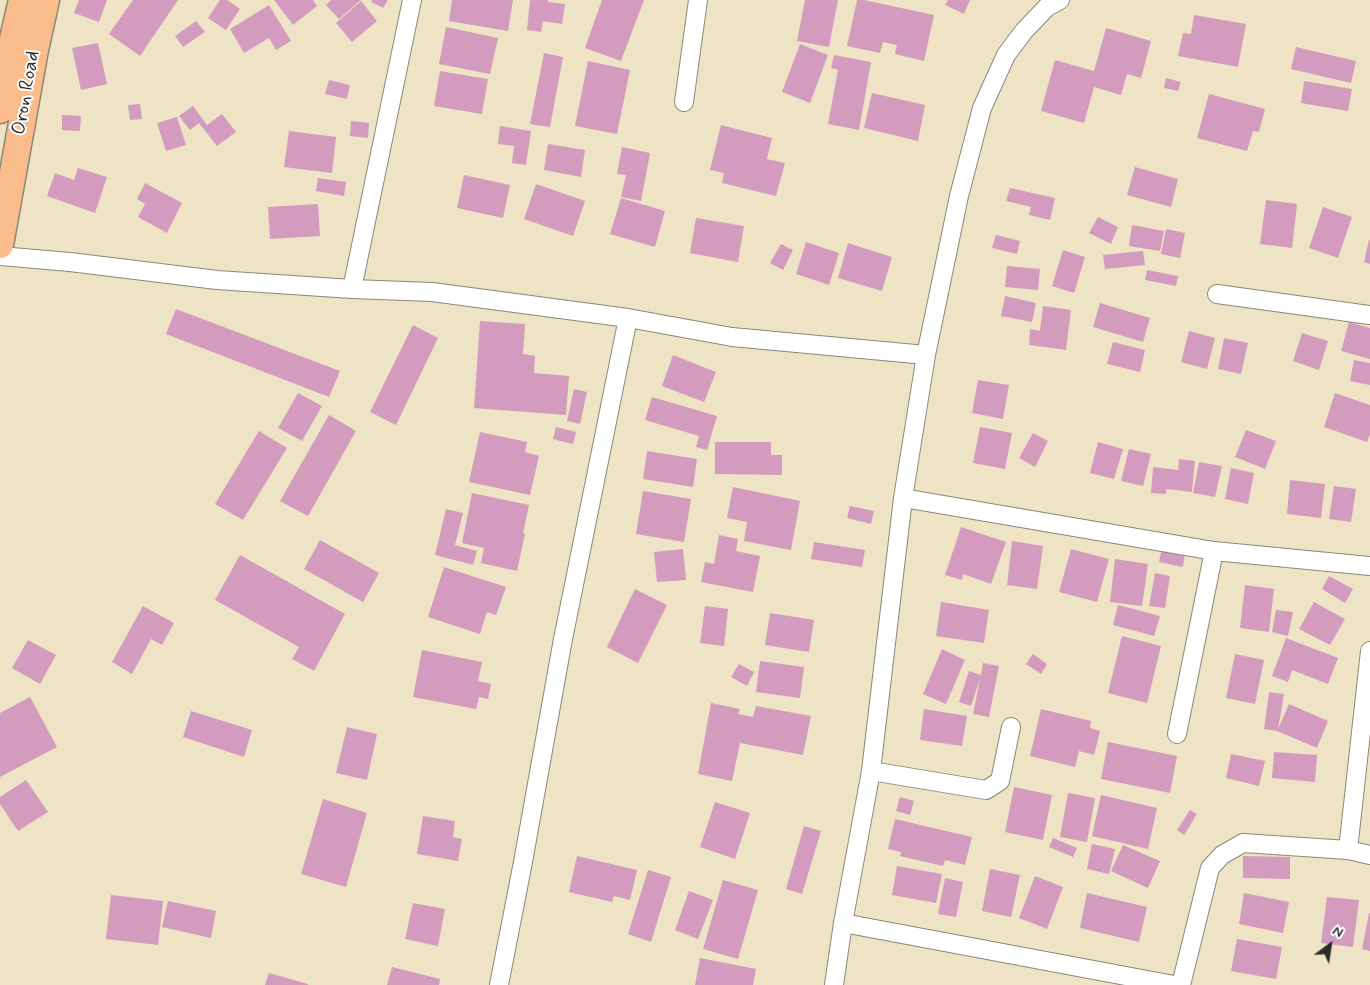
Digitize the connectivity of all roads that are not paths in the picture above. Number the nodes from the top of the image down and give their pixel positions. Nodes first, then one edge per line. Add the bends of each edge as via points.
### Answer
1 (22, 0) edge
2 (46, 0) edge
3 (412, 0) edge
4 (698, 0) edge
5 (1060, 0) edge
6 (684, 102) dead end
7 (0, 110) edge
8 (0, 245) edge
9 (0, 256) edge
10 (352, 289) junction
11 (1217, 294) dead end
12 (1370, 315) edge
13 (628, 318) junction
14 (926, 355) junction
15 (903, 498) junction
16 (1214, 551) junction
17 (1370, 566) edge
18 (1370, 651) edge
19 (1011, 727) dead end
20 (1177, 734) dead end
21 (870, 771) junction
22 (1348, 850) junction
23 (1370, 855) edge
24 (843, 923) junction
25 (499, 985) edge
26 (834, 985) edge
27 (1174, 985) edge
28 (1181, 985) edge

1 - 7 highway, Oron Road
2 - 8 highway, Oron Road
3 - 10 street
4 - 6 street
5 - 14 street via 1047,7 1006,54 982,108 959,196
9 - 10 street via 217,280
10 - 13 street via 432,292
11 - 12 street
13 - 14 street via 732,337
13 - 25 street via 563,638
14 - 15 street
15 - 16 street
15 - 21 street
16 - 17 street
16 - 20 street
18 - 22 street
19 - 21 street via 1000,781 986,790
21 - 24 street
22 - 23 street
22 - 28 street via 1243,843 1222,855 1210,868
24 - 26 street
24 - 27 street

